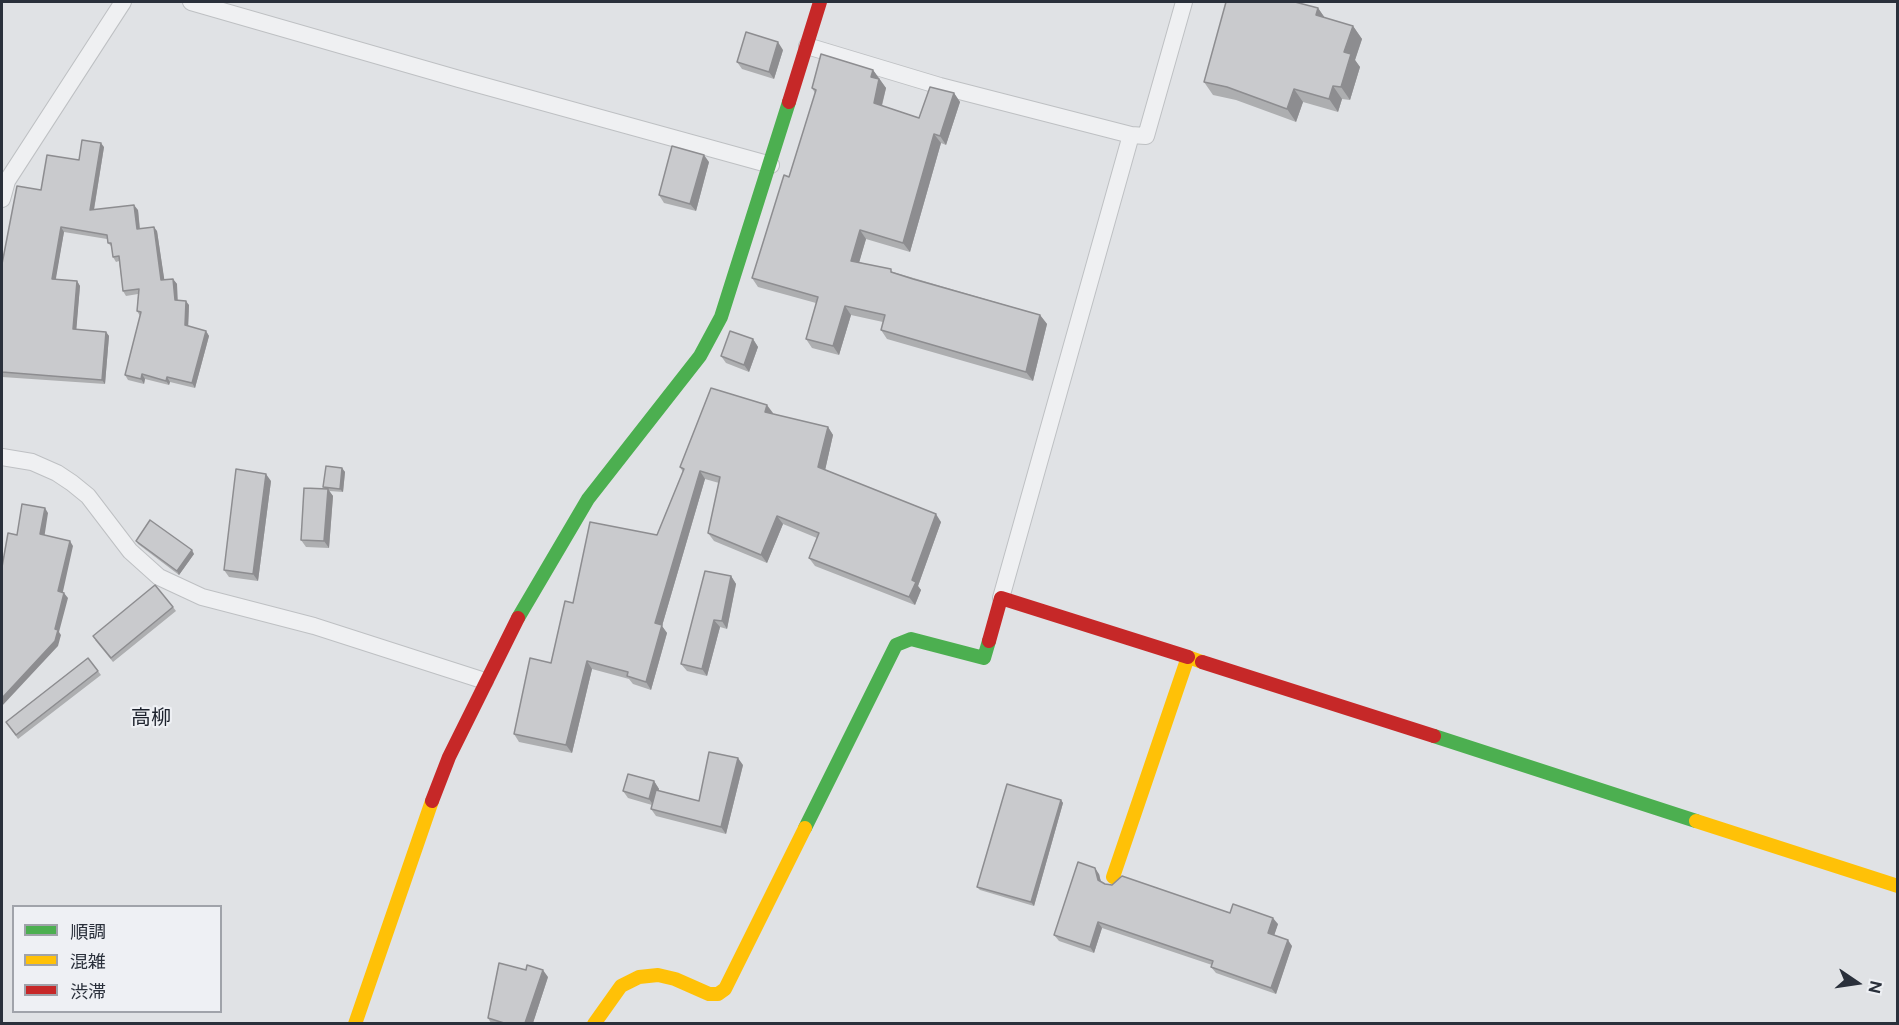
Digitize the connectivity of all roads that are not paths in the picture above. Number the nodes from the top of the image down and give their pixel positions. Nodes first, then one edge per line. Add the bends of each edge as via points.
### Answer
1 (123, 2) edge
2 (191, 2) edge
3 (820, 2) edge
4 (1184, 2) edge
5 (807, 46) junction
6 (1131, 135) junction
7 (771, 165) junction
8 (2, 199) edge
9 (2, 457) edge
10 (1001, 598) junction
11 (1188, 657) junction
12 (485, 681) junction
13 (1113, 877) dead end
14 (1898, 886) edge
15 (355, 1023) edge
16 (594, 1023) edge

1 - 8 street via 7,181
2 - 7 street
3 - 5 street
4 - 6 street via 1146,136
5 - 6 street via 939,86
5 - 7 street
6 - 10 street
7 - 12 street via 721,317 700,356 588,499 531,593
9 - 12 street via 32,462 72,483 88,496 130,551 159,577 202,597 314,626
10 - 11 street
10 - 16 street via 984,658 911,639 896,645 725,989 709,994 658,975 639,978 621,986
11 - 13 street
11 - 14 street
12 - 15 street via 416,841

